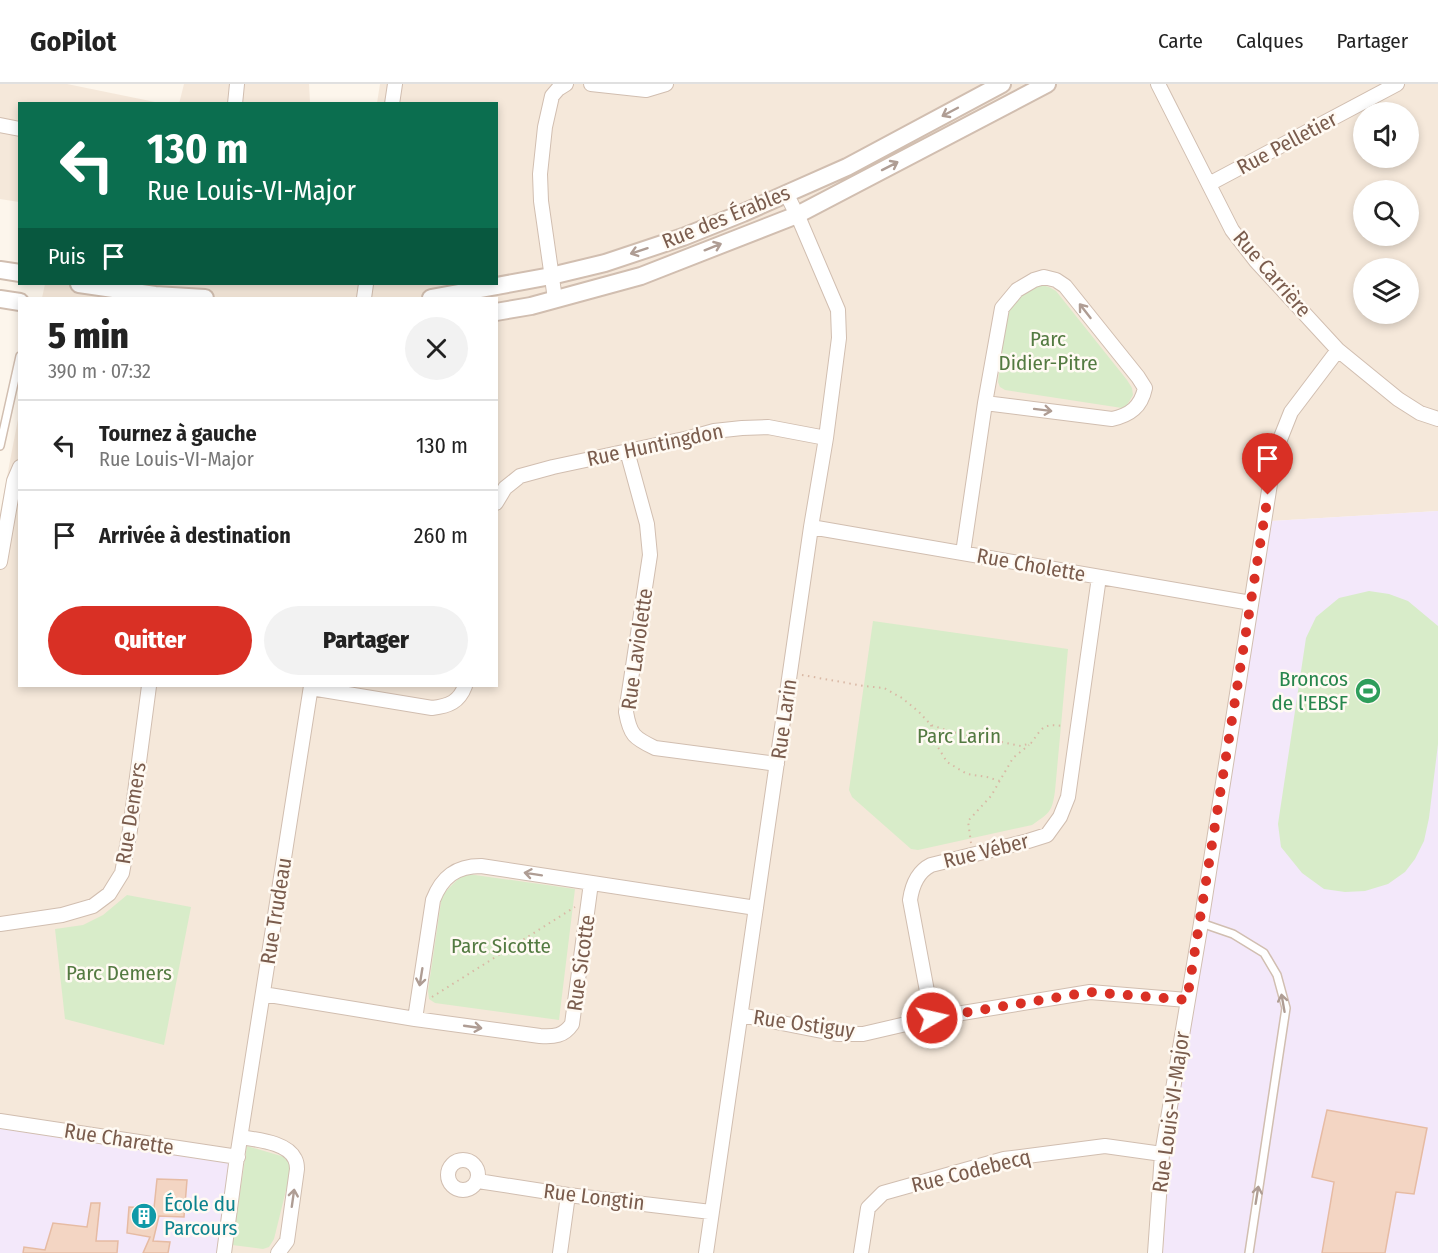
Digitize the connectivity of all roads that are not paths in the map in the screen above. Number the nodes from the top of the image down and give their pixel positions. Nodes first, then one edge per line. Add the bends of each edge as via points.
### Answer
1 (237, 84) edge
2 (395, 84) edge
3 (591, 84) edge
4 (666, 84) edge
5 (1002, 84) edge
6 (1047, 84) edge
7 (1158, 84) edge
8 (1397, 84) edge
9 (562, 85) edge
10 (628, 86) edge
11 (235, 102) edge
12 (392, 102) edge
13 (0, 125) edge
14 (18, 129) edge
15 (1209, 184) junction
16 (786, 194) junction
17 (796, 214) junction
18 (0, 270) edge
19 (18, 273) edge
20 (551, 276) junction
21 (86, 285) edge
22 (188, 297) edge
23 (436, 297) edge
24 (0, 299) edge
25 (555, 299) junction
26 (18, 302) edge
27 (498, 312) edge
28 (1338, 350) junction
29 (18, 365) edge
30 (985, 403) junction
31 (1438, 419) edge
32 (826, 438) junction
33 (0, 447) edge
34 (627, 451) junction
35 (18, 472) edge
36 (498, 500) edge
37 (811, 527) junction
38 (963, 554) junction
39 (0, 562) edge
40 (1099, 577) junction
41 (1251, 603) junction
42 (149, 687) edge
43 (311, 687) edge
44 (464, 687) edge
45 (777, 764) junction
46 (591, 883) junction
47 (756, 908) junction
48 (1201, 923) junction
49 (0, 924) edge
50 (263, 994) junction
51 (1187, 1000) junction
52 (741, 1015) junction
53 (932, 1018) junction
54 (415, 1019) junction
55 (0, 1121) edge
56 (241, 1137) junction
57 (1162, 1154) junction
58 (238, 1156) junction
59 (477, 1181) dead end
60 (568, 1195) junction
61 (711, 1212) junction
62 (224, 1253) edge
63 (278, 1253) edge
64 (560, 1253) edge
65 (706, 1253) edge
66 (861, 1253) edge
67 (1155, 1253) edge
68 (1249, 1253) edge

1 - 11 street
2 - 12 street
3 - 10 street
4 - 10 street via 646,90
5 -> 16 street, Rue des Érables via 846,167
17 -> 6 street, Rue des Érables
7 - 15 street, Rue Carrière
8 - 15 street, Rue Pelletier
9 - 20 street via 552,96 549,107 540,174
13 - 14 street
15 - 28 street, Rue Carrière via 1233,230 1256,261
16 - 17 street, Rue Larin
16 -> 20 street, Rue des Érables via 683,237
25 -> 17 street, Rue des Érables via 640,276
17 - 32 street, Rue Larin via 838,310 839,338
18 - 19 street
20 - 23 street, Rue des Érables
20 - 25 street
21 - 22 street
24 - 26 street
25 - 27 street, Rue des Érables
28 - 31 street, Rue Carrière via 1398,399
28 - 41 street, Rue Louis-VI-Major via 1291,412 1275,452
29 - 33 lane
30 -> 30 street via 1112,419 1124,417 1136,408 1145,388 1065,286 1044,277 1017,290 1002,308
30 - 38 street
32 - 34 street, Rue Huntingdon via 768,427 742,428
32 - 37 street, Rue Larin
34 - 36 street, Rue Huntingdon via 520,476
34 - 45 street, Rue Laviolette via 647,524 650,555 626,712 629,729 639,741 655,748
35 - 39 street
37 - 38 street, Rue Cholette
37 - 45 street, Rue Larin
38 - 40 street, Rue Cholette
40 - 41 street, Rue Cholette
40 - 53 street, Rue Véber via 1068,797 1060,817 1047,835 927,867 912,886 910,900
41 - 48 street, Rue Louis-VI-Major
42 - 49 street, Rue Demers via 122,873 109,894 93,906 72,912
43 - 44 street via 432,708 445,707 458,699
43 - 50 street, Rue Trudeau
45 - 47 street, Rue Larin
46 - 47 street
46 -> 54 street via 481,866 468,866 445,879 433,900
54 -> 46 street, Rue Sicotte via 540,1036 563,1034 572,1024
47 - 52 street, Rue Larin
48 - 51 street, Rue Louis-VI-Major
68 -> 48 lane via 1286,1008 1277,975 1264,953 1233,934
50 - 54 street, Rue Sicotte
50 - 56 street, Rue Trudeau
51 - 53 street, Rue Ostiguy via 1090,992
51 - 57 street, Rue Louis-VI-Major
52 - 53 street, Rue Ostiguy via 837,1034 863,1034
52 - 61 street, Rue Larin
55 - 58 street, Rue Charette
56 - 58 street, Rue Trudeau
63 -> 56 street via 286,1241 296,1160 281,1146
57 - 66 street, Rue Codebecq via 1105,1146 1004,1159 883,1193 868,1208
57 - 67 street, Rue Louis-VI-Major
58 - 62 street, Rue Trudeau
59 - 60 street, Rue Longtin
60 - 61 street, Rue Longtin
60 - 64 street
61 - 65 street, Rue Larin

